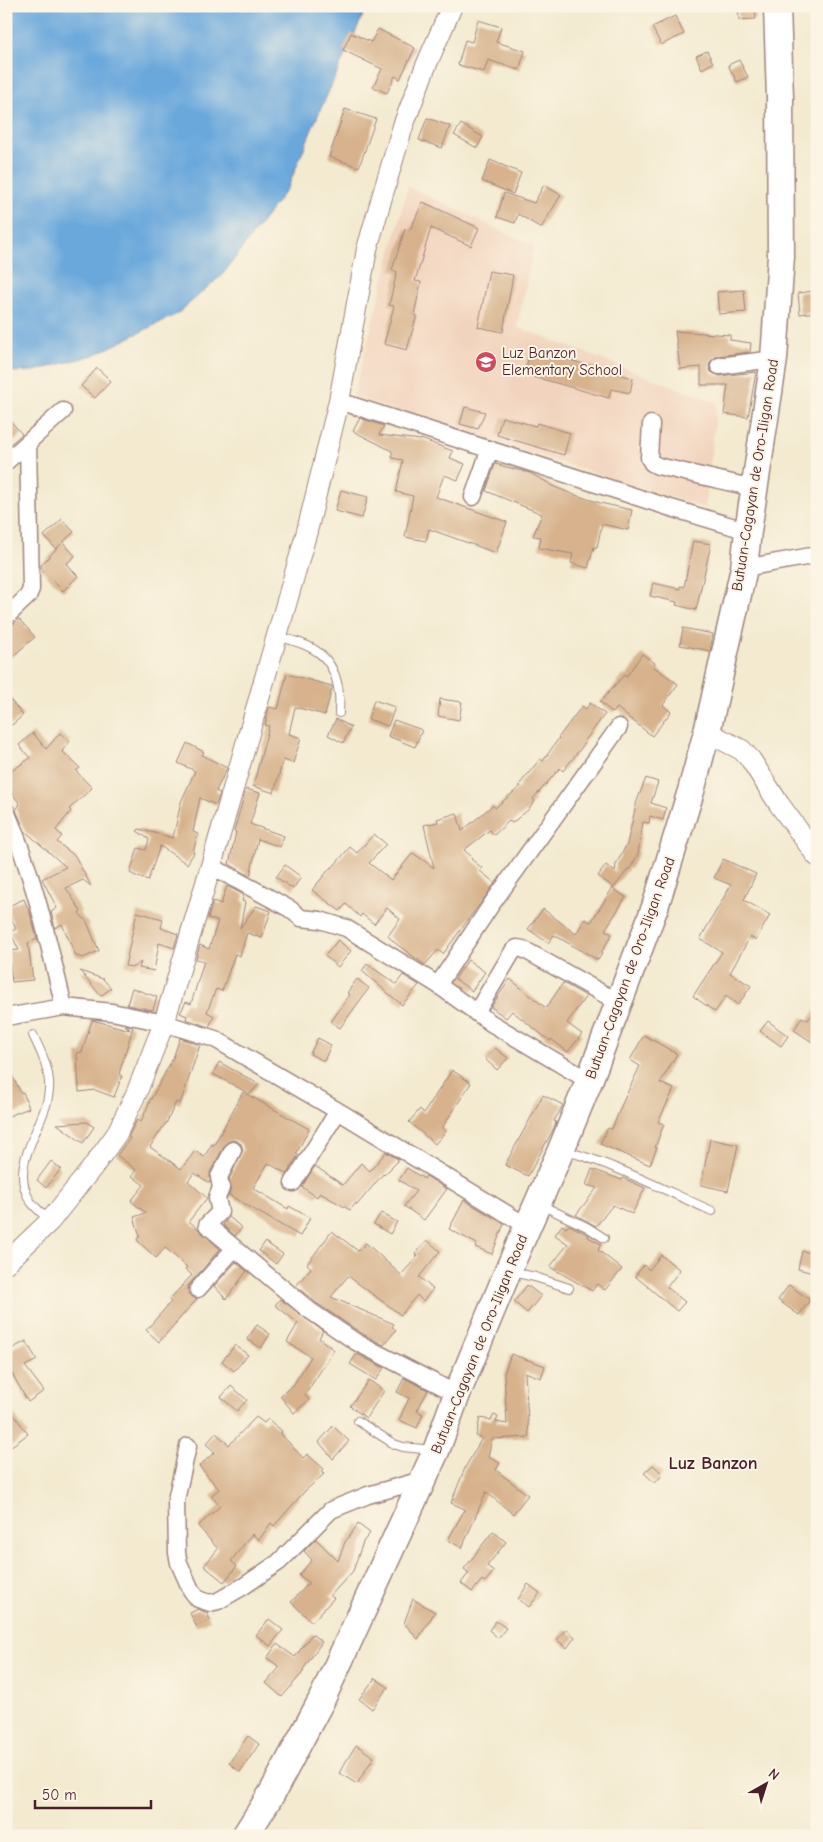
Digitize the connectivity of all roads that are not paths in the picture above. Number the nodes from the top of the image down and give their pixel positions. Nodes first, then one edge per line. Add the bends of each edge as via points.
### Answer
1 (452, 6) edge
2 (778, 6) edge
3 (774, 359) junction
4 (719, 366) dead end
5 (339, 401) junction
6 (63, 411) dead end
7 (651, 424) dead end
8 (28, 444) junction
9 (490, 449) junction
10 (6, 462) edge
11 (754, 488) junction
12 (474, 496) dead end
13 (748, 531) junction
14 (817, 555) edge
15 (744, 568) junction
16 (6, 617) edge
17 (276, 636) junction
18 (339, 713) dead end
19 (619, 727) dead end
20 (708, 732) junction
21 (6, 811) edge
22 (817, 856) edge
23 (211, 866) junction
24 (438, 985) junction
25 (618, 1002) junction
26 (64, 1007) junction
27 (476, 1014) junction
28 (6, 1017) edge
29 (164, 1023) junction
30 (33, 1035) dead end
31 (589, 1081) junction
32 (338, 1111) junction
33 (233, 1150) dead end
34 (561, 1150) junction
35 (293, 1183) dead end
36 (712, 1211) dead end
37 (532, 1215) junction
38 (50, 1221) junction
39 (604, 1238) dead end
40 (234, 1250) junction
41 (6, 1263) edge
42 (508, 1271) junction
43 (198, 1288) dead end
44 (569, 1288) dead end
45 (457, 1394) junction
46 (358, 1421) dead end
47 (188, 1446) dead end
48 (436, 1451) junction
49 (422, 1480) junction
50 (245, 1836) edge

1 - 5 street via 403,126 367,249
2 - 3 highway, Butuan-Cagayan de Oro-Iligan Road via 781,256
3 - 4 street
3 - 11 highway, Butuan-Cagayan de Oro-Iligan Road
5 - 9 street
5 - 17 street via 307,531
6 - 8 street
7 - 11 street via 649,458 652,463
8 - 10 street
8 - 16 street via 31,589
9 - 12 street
9 - 13 street
11 - 13 highway, Butuan-Cagayan de Oro-Iligan Road
13 - 15 highway, Butuan-Cagayan de Oro-Iligan Road
14 - 15 street
15 - 20 highway, Butuan-Cagayan de Oro-Iligan Road
17 - 18 lane via 301,642 332,666 339,695
17 - 23 street
19 - 24 street via 501,890
20 - 22 street via 742,750 751,760
20 - 25 highway, Butuan-Cagayan de Oro-Iligan Road via 655,907
21 - 26 street via 39,904
23 - 24 street via 301,918 346,928
23 - 29 street
24 - 27 street
25 - 27 street via 517,948
25 - 31 highway, Butuan-Cagayan de Oro-Iligan Road
26 - 28 street
26 - 29 street via 112,1012
27 - 31 street
29 - 32 street via 215,1039
29 - 38 street via 116,1135
30 - 38 lane via 44,1058 49,1082 47,1101 26,1152 24,1188 29,1200
31 - 34 highway, Butuan-Cagayan de Oro-Iligan Road
32 - 35 street
32 - 37 street
33 - 40 street via 219,1177 221,1188 217,1198 220,1212 206,1225
34 - 36 lane via 590,1157
34 - 37 highway, Butuan-Cagayan de Oro-Iligan Road
37 - 39 lane via 587,1227
37 - 42 highway, Butuan-Cagayan de Oro-Iligan Road
38 - 41 street
40 - 43 street
40 - 45 street via 309,1310 356,1342
42 - 44 lane
42 - 45 highway, Butuan-Cagayan de Oro-Iligan Road
45 - 48 highway, Butuan-Cagayan de Oro-Iligan Road
46 - 48 lane via 394,1444
47 - 49 street via 176,1500 177,1553 191,1590 198,1599 210,1603 244,1586 279,1562 331,1510 368,1495
48 - 49 highway, Butuan-Cagayan de Oro-Iligan Road
49 - 50 highway, Butuan-Cagayan de Oro-Iligan Road via 321,1701

